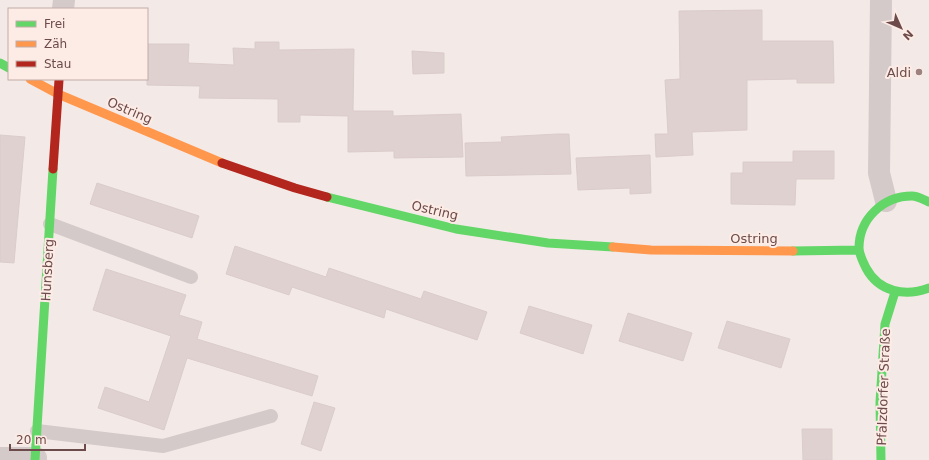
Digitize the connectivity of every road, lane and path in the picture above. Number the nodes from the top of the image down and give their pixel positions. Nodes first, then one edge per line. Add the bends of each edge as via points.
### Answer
1 (881, 0) edge
2 (32, 80) edge
3 (59, 80) edge
4 (58, 94) junction
5 (886, 201) junction
6 (929, 202) edge
7 (50, 224) junction
8 (858, 250) junction
9 (191, 277) dead end
10 (929, 288) edge
11 (895, 292) junction
12 (271, 416) dead end
13 (37, 431) junction
14 (0, 458) edge
15 (36, 459) edge
16 (881, 460) edge

1 - 5 street via 879,173
2 - 4 street, Ostring
3 - 4 street, Hunsberg
4 - 7 street, Hunsberg
4 - 8 street, Ostring via 208,158 288,186 456,229 548,243 651,250
5 - 6 street via 913,196
5 - 8 street via 871,213 861,230
7 - 9 lane
7 - 13 street, Hunsberg
8 - 11 street via 867,271 879,284
10 - 11 street via 920,292
11 - 16 street, Pfalzdorfer Straße via 885,324 880,402
12 - 13 lane via 163,446
13 - 15 street, Hunsberg
14 - 15 street

